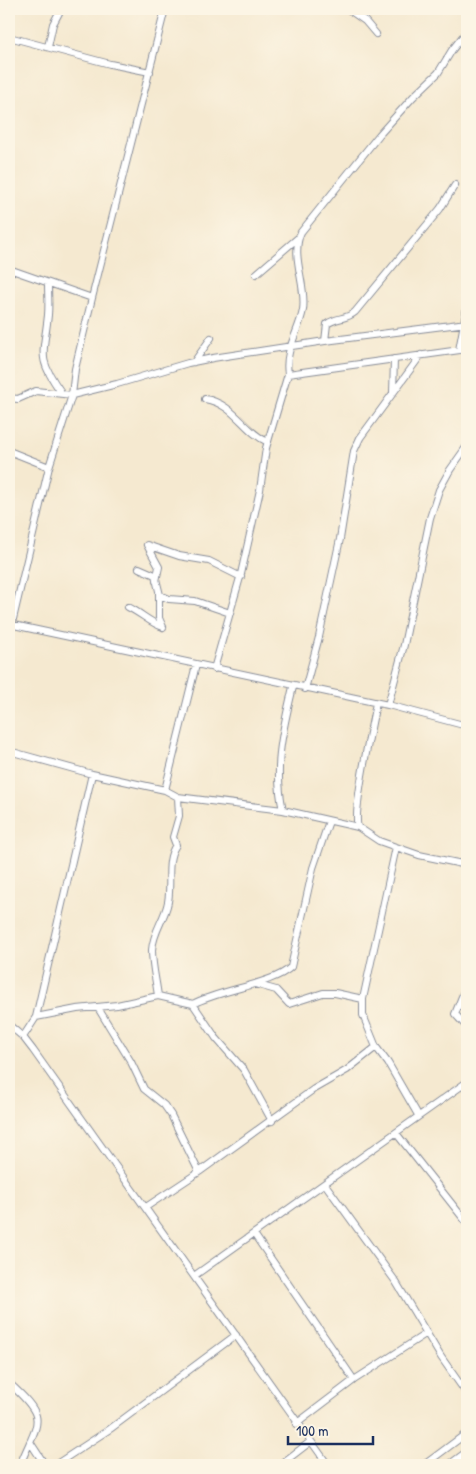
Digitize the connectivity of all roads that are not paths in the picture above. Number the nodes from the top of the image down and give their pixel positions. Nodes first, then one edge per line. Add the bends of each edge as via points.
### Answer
1 (61, 9) edge
2 (165, 9) edge
3 (348, 9) edge
4 (467, 31) edge
5 (376, 34) dead end
6 (9, 37) edge
7 (48, 47) junction
8 (150, 72) junction
9 (455, 184) dead end
10 (299, 238) junction
11 (9, 269) edge
12 (256, 274) dead end
13 (48, 284) junction
14 (92, 298) junction
15 (467, 307) edge
16 (466, 323) edge
17 (211, 338) dead end
18 (325, 341) junction
19 (291, 347) junction
20 (467, 349) edge
21 (459, 350) junction
22 (421, 355) junction
23 (394, 359) junction
24 (194, 362) junction
25 (288, 374) junction
26 (61, 392) junction
27 (72, 395) junction
28 (393, 395) junction
29 (9, 398) edge
30 (205, 399) dead end
31 (268, 442) junction
32 (467, 446) edge
33 (9, 452) edge
34 (49, 467) junction
35 (139, 568) dead end
36 (241, 577) junction
37 (156, 581) junction
38 (160, 593) junction
39 (128, 608) dead end
40 (230, 614) junction
41 (9, 625) edge
42 (196, 665) junction
43 (214, 669) junction
44 (293, 687) junction
45 (305, 689) junction
46 (376, 703) junction
47 (388, 706) junction
48 (467, 726) edge
49 (9, 751) edge
50 (92, 774) junction
51 (165, 790) junction
52 (178, 796) junction
53 (283, 810) junction
54 (329, 821) junction
55 (356, 826) junction
56 (396, 847) junction
57 (467, 866) edge
58 (253, 984) junction
59 (467, 984) edge
60 (158, 996) junction
61 (363, 999) junction
62 (194, 1004) junction
63 (98, 1008) junction
64 (36, 1017) junction
65 (9, 1026) edge
66 (467, 1027) edge
67 (24, 1037) junction
68 (376, 1047) junction
69 (467, 1082) edge
70 (418, 1115) junction
71 (272, 1121) junction
72 (396, 1132) junction
73 (199, 1172) junction
74 (325, 1184) junction
75 (146, 1207) junction
76 (467, 1223) edge
77 (254, 1234) junction
78 (194, 1276) junction
79 (427, 1333) junction
80 (236, 1335) junction
81 (354, 1380) junction
82 (9, 1383) edge
83 (467, 1394) edge
84 (296, 1424) junction
85 (467, 1434) edge
86 (30, 1442) junction
87 (310, 1442) junction
88 (467, 1454) edge
89 (20, 1465) edge
90 (44, 1465) edge
91 (55, 1465) edge
92 (280, 1465) edge
93 (328, 1465) edge
94 (424, 1465) edge
95 (452, 1465) edge

1 - 7 street via 53,24
2 - 8 street
3 - 5 street
4 - 10 street via 438,73 379,135
6 - 7 street
7 - 8 street
8 - 14 street
9 - 18 street via 440,209 355,312 327,324
10 - 12 street
10 - 19 street via 303,310
11 - 13 street
13 - 14 street
13 - 26 street via 48,314 42,348 50,377
14 - 27 street
15 - 16 street
16 - 18 street
16 - 21 street
17 - 24 street
18 - 19 street
19 - 24 street
19 - 25 street
20 - 21 street
21 - 22 street
22 - 23 street
22 - 28 street
23 - 25 street
23 - 28 street
24 - 27 street
25 - 31 street
26 - 27 street
26 - 29 street via 36,391 18,399
27 - 34 street
28 - 45 street via 360,438 354,451 340,539
30 - 31 street via 219,402
31 - 36 street
32 - 47 street via 450,470 430,518
33 - 34 street
34 - 41 street
35 - 37 street via 155,575
36 - 37 street via 209,562 147,545 159,568
36 - 40 street
37 - 38 street
38 - 39 street via 159,618 163,627
38 - 40 street via 168,599 195,601
40 - 43 street
41 - 42 street
42 - 43 street
42 - 51 street
43 - 44 street
44 - 45 street
44 - 53 street via 278,759
45 - 46 street
46 - 47 street
46 - 55 street
47 - 48 street
49 - 50 street
50 - 51 street
50 - 64 street
51 - 52 street
52 - 53 street
52 - 60 street via 179,816 173,837 176,845 169,874 170,892 153,940
53 - 54 street
54 - 55 street
54 - 58 street via 313,868 291,967
55 - 56 street via 379,841
56 - 57 street via 419,856
56 - 61 street
58 - 61 street via 276,990 288,1004 323,992
58 - 62 street via 215,994
59 - 66 street via 455,1014
60 - 62 street
60 - 63 street
61 - 68 street via 363,1015
62 - 71 street via 216,1038 244,1070
63 - 64 street
63 - 73 street via 144,1090 164,1105 171,1115
64 - 67 street
65 - 67 street
67 - 75 street
68 - 70 street
68 - 71 street
69 - 70 street
70 - 72 street
71 - 73 street
72 - 74 street
72 - 76 street
73 - 75 street
74 - 77 street
74 - 79 street via 396,1282
75 - 78 street
77 - 78 street
77 - 81 street
78 - 80 street
79 - 81 street
79 - 83 street
80 - 84 street
80 - 91 street via 110,1429
81 - 84 street
82 - 86 street via 35,1410 37,1421
84 - 87 street
85 - 94 street
86 - 89 street
86 - 90 street
87 - 92 street
87 - 93 street
88 - 95 highway

